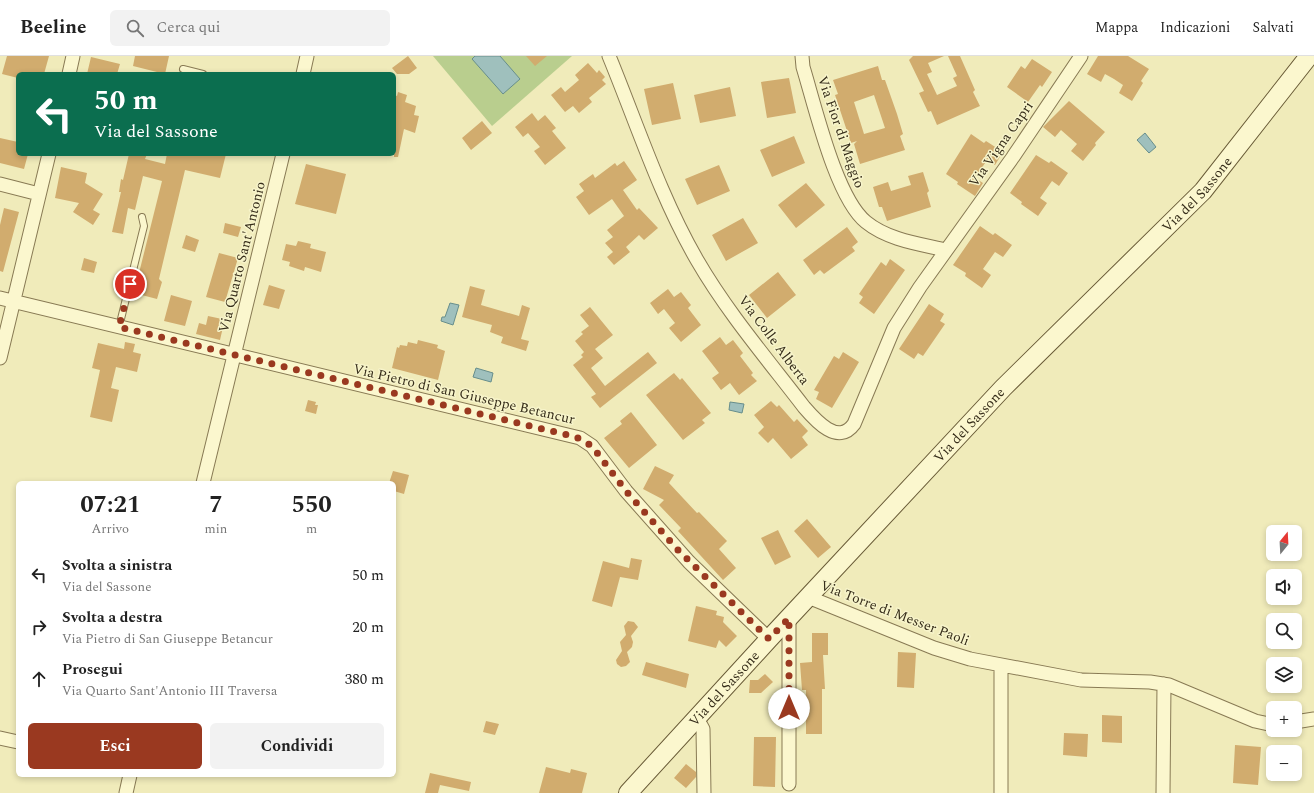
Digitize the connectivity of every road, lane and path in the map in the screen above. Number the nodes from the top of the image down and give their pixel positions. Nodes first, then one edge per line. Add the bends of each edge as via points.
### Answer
1 (73, 56) edge
2 (307, 56) edge
3 (609, 56) edge
4 (802, 56) edge
5 (1081, 56) edge
6 (1306, 58) edge
7 (183, 69) dead end
8 (69, 72) edge
9 (195, 72) edge
10 (303, 72) edge
11 (48, 156) edge
12 (283, 156) edge
13 (0, 184) edge
14 (39, 194) junction
15 (142, 217) dead end
16 (946, 250) junction
17 (0, 298) edge
18 (13, 301) junction
19 (119, 327) junction
20 (234, 356) junction
21 (0, 358) edge
22 (203, 481) edge
23 (808, 597) junction
24 (789, 618) junction
25 (769, 639) junction
26 (1001, 665) junction
27 (1164, 684) junction
28 (697, 718) junction
29 (1314, 719) edge
30 (1302, 721) edge
31 (1266, 723) edge
32 (0, 738) edge
33 (16, 742) edge
34 (130, 777) edge
35 (789, 784) dead end
36 (633, 791) edge
37 (126, 793) edge
38 (704, 793) edge
39 (1001, 793) edge
40 (1163, 793) edge

1 - 8 street
2 - 10 street
3 - 16 street, Via Colle Alberta via 655,172 700,266 800,402 826,429 842,432 849,430 854,424 894,328
4 - 16 street, Via Fior di Maggio via 803,67 833,165 852,208 866,222 881,231
5 - 16 street, Via Vigna Capri
6 - 23 main road, Via del Sassone via 1204,191 1003,388
7 - 9 lane
11 - 14 street
12 - 20 street, Via Quarto Sant'Antonio
13 - 14 street
14 - 18 street
15 - 19 lane via 144,226
17 - 18 street, Via Pietro di San Giuseppe Betancur
18 - 19 street, Via Pietro di San Giuseppe Betancur
18 - 21 street
19 - 20 street, Via Pietro di San Giuseppe Betancur
20 - 22 street, Via Quarto Sant'Antonio
20 - 25 street, Via Pietro di San Giuseppe Betancur via 568,435 584,441 592,446 626,491 681,553
23 - 24 main road, Via del Sassone
23 - 26 street, Via Torre di Messer Paoli via 943,651
24 - 25 main road, Via del Sassone
24 - 35 street
25 - 28 main road, Via del Sassone
26 - 27 street, Via Torre di Messer Paoli via 1081,680
26 - 39 street
27 - 31 street, Via Torre di Messer Paoli
27 - 40 street
28 - 36 main road, Via del Sassone
28 - 38 street via 703,729
29 - 30 street
32 - 33 street
34 - 37 street

